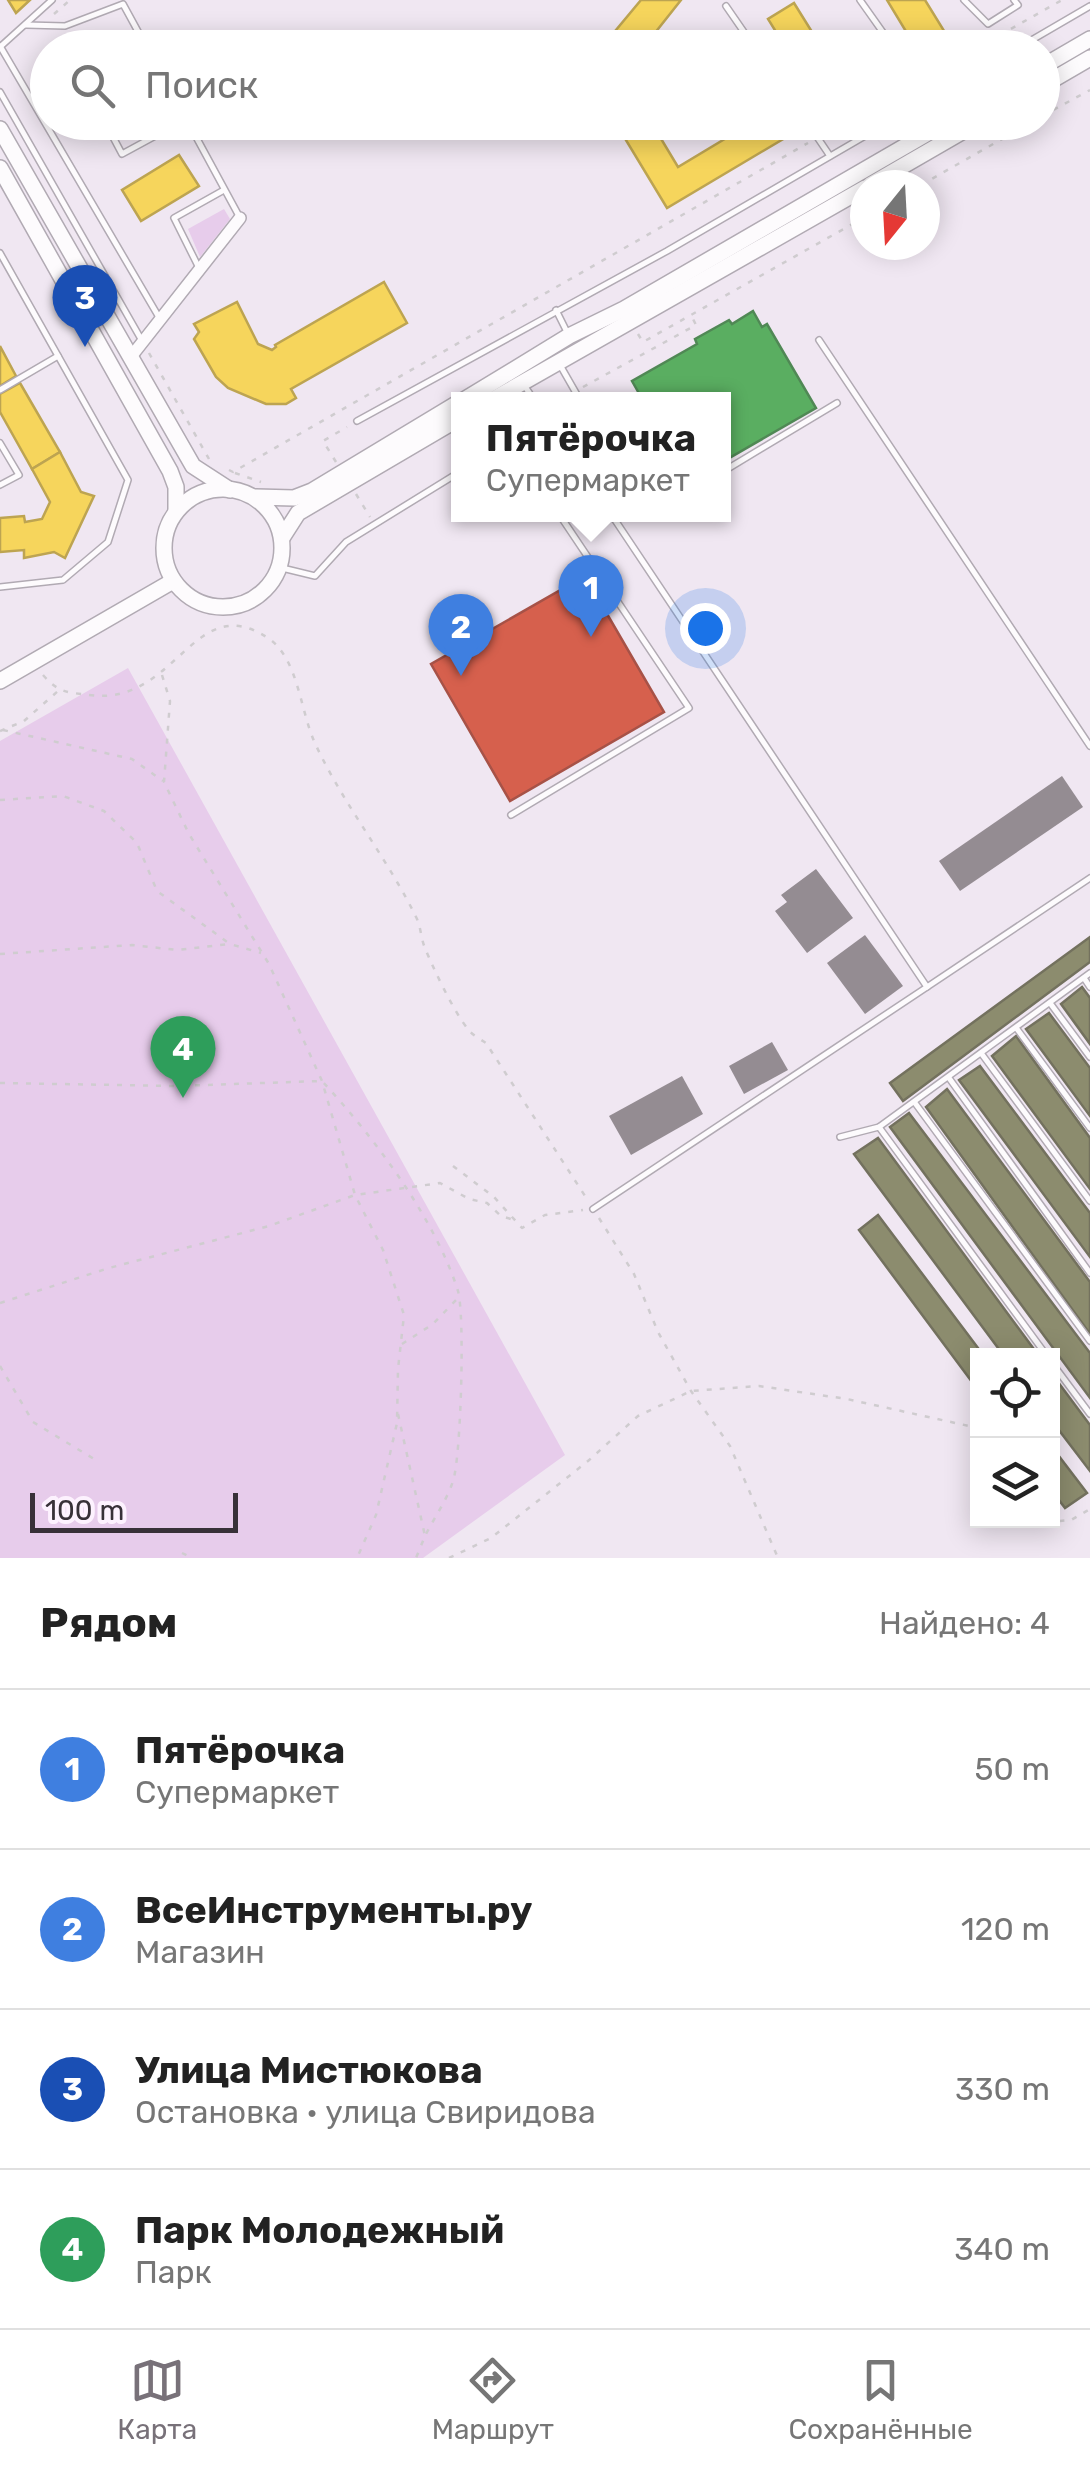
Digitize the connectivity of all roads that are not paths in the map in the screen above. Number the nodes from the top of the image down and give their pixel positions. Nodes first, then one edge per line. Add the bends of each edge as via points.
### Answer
1 (52, 0) edge
2 (860, 0) edge
3 (964, 0) edge
4 (1014, 0) edge
5 (726, 6) dead end
6 (1090, 6) edge
7 (26, 25) junction
8 (137, 30) edge
9 (742, 30) edge
10 (881, 30) edge
11 (1049, 30) edge
12 (1090, 39) edge
13 (0, 46) edge
14 (1060, 56) edge
15 (1090, 58) edge
16 (1060, 76) edge
17 (0, 92) edge
18 (30, 97) edge
19 (0, 129) edge
20 (55, 140) edge
21 (115, 140) edge
22 (149, 140) edge
23 (195, 140) edge
24 (818, 140) edge
25 (857, 140) edge
26 (916, 140) edge
27 (947, 140) edge
28 (830, 156) junction
29 (0, 168) edge
30 (895, 170) edge
31 (224, 190) junction
32 (850, 196) edge
33 (240, 218) joint
34 (0, 254) edge
35 (199, 270) junction
36 (556, 310) junction
37 (160, 319) junction
38 (569, 336) junction
39 (818, 340) dead end
40 (142, 342) junction
41 (58, 356) junction
42 (130, 358) junction
43 (558, 362) junction
44 (522, 382) junction
45 (0, 390) edge
46 (476, 392) edge
47 (505, 392) edge
48 (529, 392) edge
49 (576, 392) edge
50 (837, 403) dead end
51 (451, 407) edge
52 (357, 421) road end
53 (451, 423) edge
54 (0, 443) edge
55 (731, 467) edge
56 (451, 477) edge
57 (0, 485) edge
58 (230, 490) junction
59 (252, 496) junction
60 (176, 510) junction
61 (564, 522) edge
62 (616, 522) edge
63 (282, 538) junction
64 (278, 567) junction
65 (173, 581) junction
66 (0, 587) edge
67 (0, 681) edge
68 (1090, 746) edge
69 (511, 815) dead end
70 (1090, 878) edge
71 (1087, 976) edge
72 (926, 987) junction
73 (1090, 987) edge
74 (1050, 1003) junction
75 (1017, 1029) junction
76 (982, 1053) junction
77 (1090, 1057) edge
78 (948, 1078) junction
79 (915, 1103) junction
80 (880, 1127) junction
81 (1090, 1128) edge
82 (840, 1136) dead end
83 (1090, 1201) edge
84 (593, 1208) road end
85 (1090, 1273) edge
86 (1090, 1340) edge
87 (1041, 1348) edge
88 (1060, 1374) edge
89 (1090, 1414) edge

1 - 7 lane
2 - 10 lane
3 - 4 lane via 988,24 1018,5
5 - 9 lane
6 - 11 lane
7 - 8 lane via 65,26 123,4
7 - 13 lane
12 - 14 street
13 - 18 lane
15 - 16 street
17 - 40 lane
19 - 42 street
20 - 37 lane
21 - 22 lane via 122,154
23 - 31 lane
24 - 28 lane
25 - 28 lane
26 - 38 street
27 - 30 street
28 - 36 lane
29 - 60 street via 170,471
31 - 33 lane
31 - 35 lane via 174,218
32 - 43 street
33 - 35 street
34 - 41 lane
35 - 37 street
36 - 38 lane
36 - 52 lane
37 - 40 street
38 - 46 street
39 - 68 lane
40 - 42 street
41 - 45 lane
41 - 66 lane via 128,480 108,542 62,580
42 - 58 street via 193,466
43 - 44 street
43 - 49 lane
44 - 47 street
44 - 48 lane
50 - 55 lane
51 - 59 street via 312,491 294,498
53 - 63 street via 298,513
54 - 57 lane via 19,475
56 - 64 lane via 346,542 315,576
58 - 59 street
58 - 60 street via 204,494
59 - 63 street via 277,521
60 - 65 street via 163,550
61 - 69 lane via 689,708
62 - 72 lane
63 - 64 street
64 - 65 street via 258,597 236,606 209,606
65 - 67 street
70 - 72 lane
71 - 73 lane
71 - 74 lane
72 - 84 lane
74 - 75 lane
74 - 77 lane
75 - 76 lane
75 - 81 lane
76 - 78 lane
76 - 83 lane
78 - 79 lane
78 - 85 lane
79 - 80 lane
79 - 86 lane
80 - 82 lane
80 - 87 lane
88 - 89 lane

